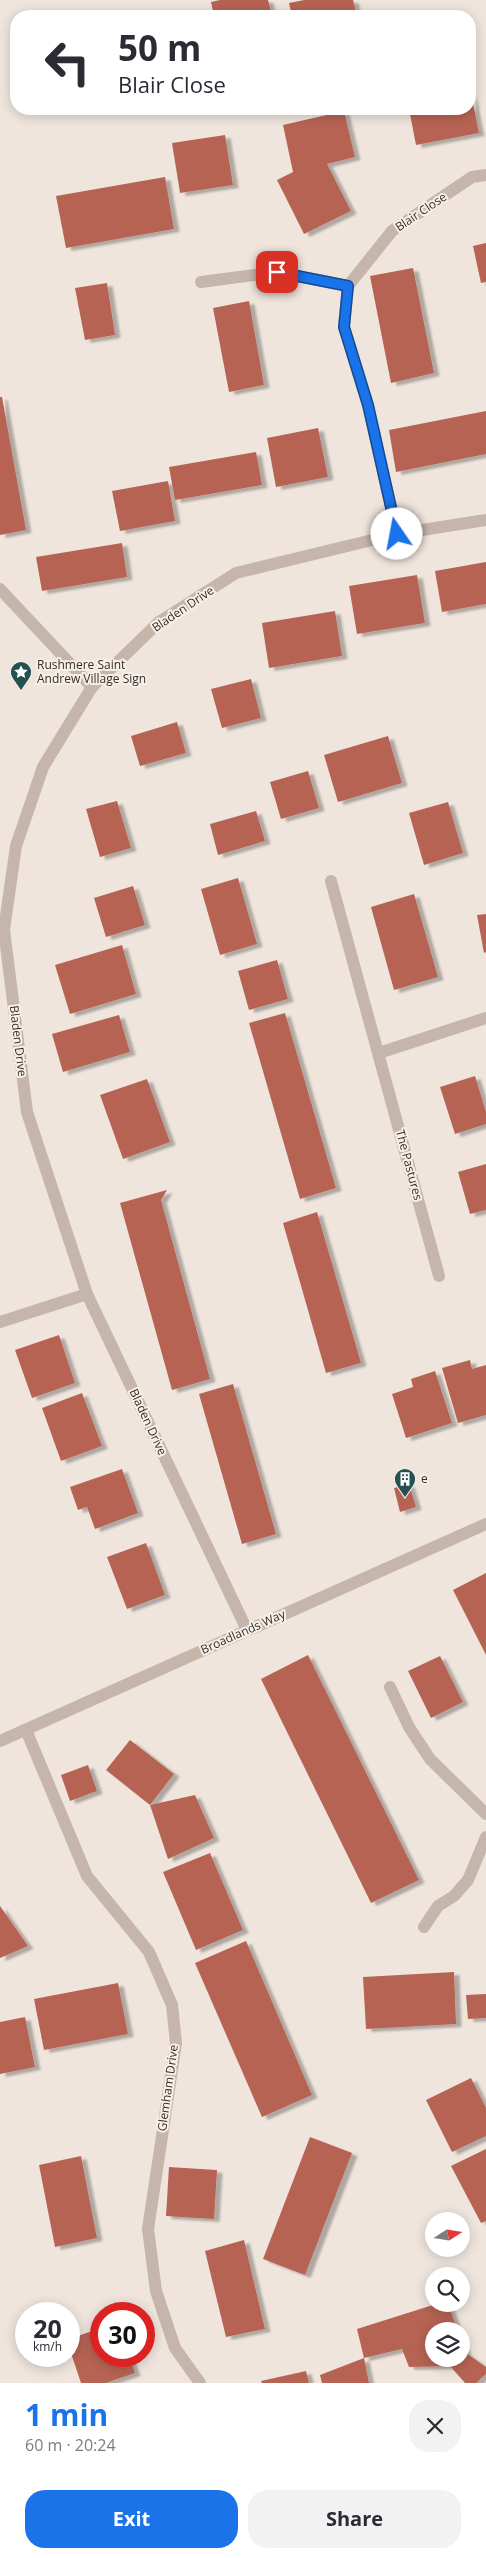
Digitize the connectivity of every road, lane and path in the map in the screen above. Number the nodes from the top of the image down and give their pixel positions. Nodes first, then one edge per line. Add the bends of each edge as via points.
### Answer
1 (486, 175) edge
2 (201, 282) dead end
3 (348, 286) junction
4 (486, 520) edge
5 (397, 534) junction
6 (0, 589) edge
7 (92, 686) junction
8 (331, 881) dead end
9 (486, 1018) edge
10 (379, 1053) junction
11 (439, 1276) dead end
12 (88, 1294) junction
13 (0, 1322) edge
14 (486, 1524) edge
15 (247, 1630) junction
16 (390, 1687) dead end
17 (26, 1730) junction
18 (0, 1741) edge
19 (486, 1814) edge
20 (486, 1837) edge
21 (424, 1927) dead end
22 (200, 2383) edge

1 - 3 street, Blair Close via 472,177 392,231
2 - 3 street via 277,272
3 - 5 street via 344,327 368,405
4 - 5 street, Bladen Drive
5 - 7 street, Bladen Drive via 236,573 159,622
6 - 7 street
7 - 12 street, Bladen Drive via 43,766 16,846 4,930 27,1112
8 - 10 street, The Pastures
9 - 10 street
10 - 11 street, The Pastures
12 - 13 street
12 - 15 street, Bladen Drive
14 - 15 street, Broadlands Way
15 - 17 street, Broadlands Way
16 - 19 street via 409,1727 430,1759
17 - 18 street, Broadlands Way
17 - 22 street, Glemham Drive via 87,1876 149,1952 172,2006 176,2043 148,2230 156,2291 175,2348
20 - 21 street via 468,1880 454,1896 438,1906

